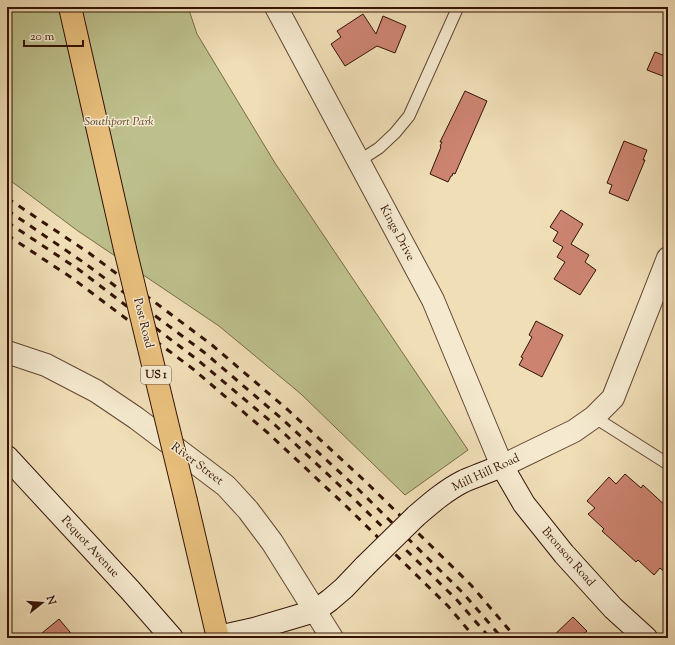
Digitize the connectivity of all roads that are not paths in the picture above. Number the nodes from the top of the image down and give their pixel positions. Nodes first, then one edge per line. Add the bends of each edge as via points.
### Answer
1 (70, 7) edge
2 (276, 7) edge
3 (458, 7) edge
4 (358, 161) junction
5 (668, 258) edge
6 (7, 352) edge
7 (594, 416) junction
8 (7, 457) edge
9 (668, 464) edge
10 (502, 466) junction
11 (315, 611) junction
12 (172, 638) edge
13 (218, 638) edge
14 (332, 638) edge
15 (646, 638) edge

1 - 13 main road, Post Road / US 1, bridge
2 - 4 street, Kings Drive
3 - 4 lane via 409,116 379,148
4 - 10 street, Kings Drive via 433,300
5 - 7 street, Mill Hill Road via 613,398
6 - 11 street, River Street via 46,365 96,391 226,486 272,542
7 - 9 lane
7 - 10 street, Mill Hill Road via 574,431
8 - 12 street, Pequot Avenue
10 - 11 street, Mill Hill Road, bridge via 464,481 436,498 344,588
10 - 15 street, Bronson Road via 524,504 564,554 613,608
11 - 13 street, Mill Hill Road
11 - 14 street, River Street

